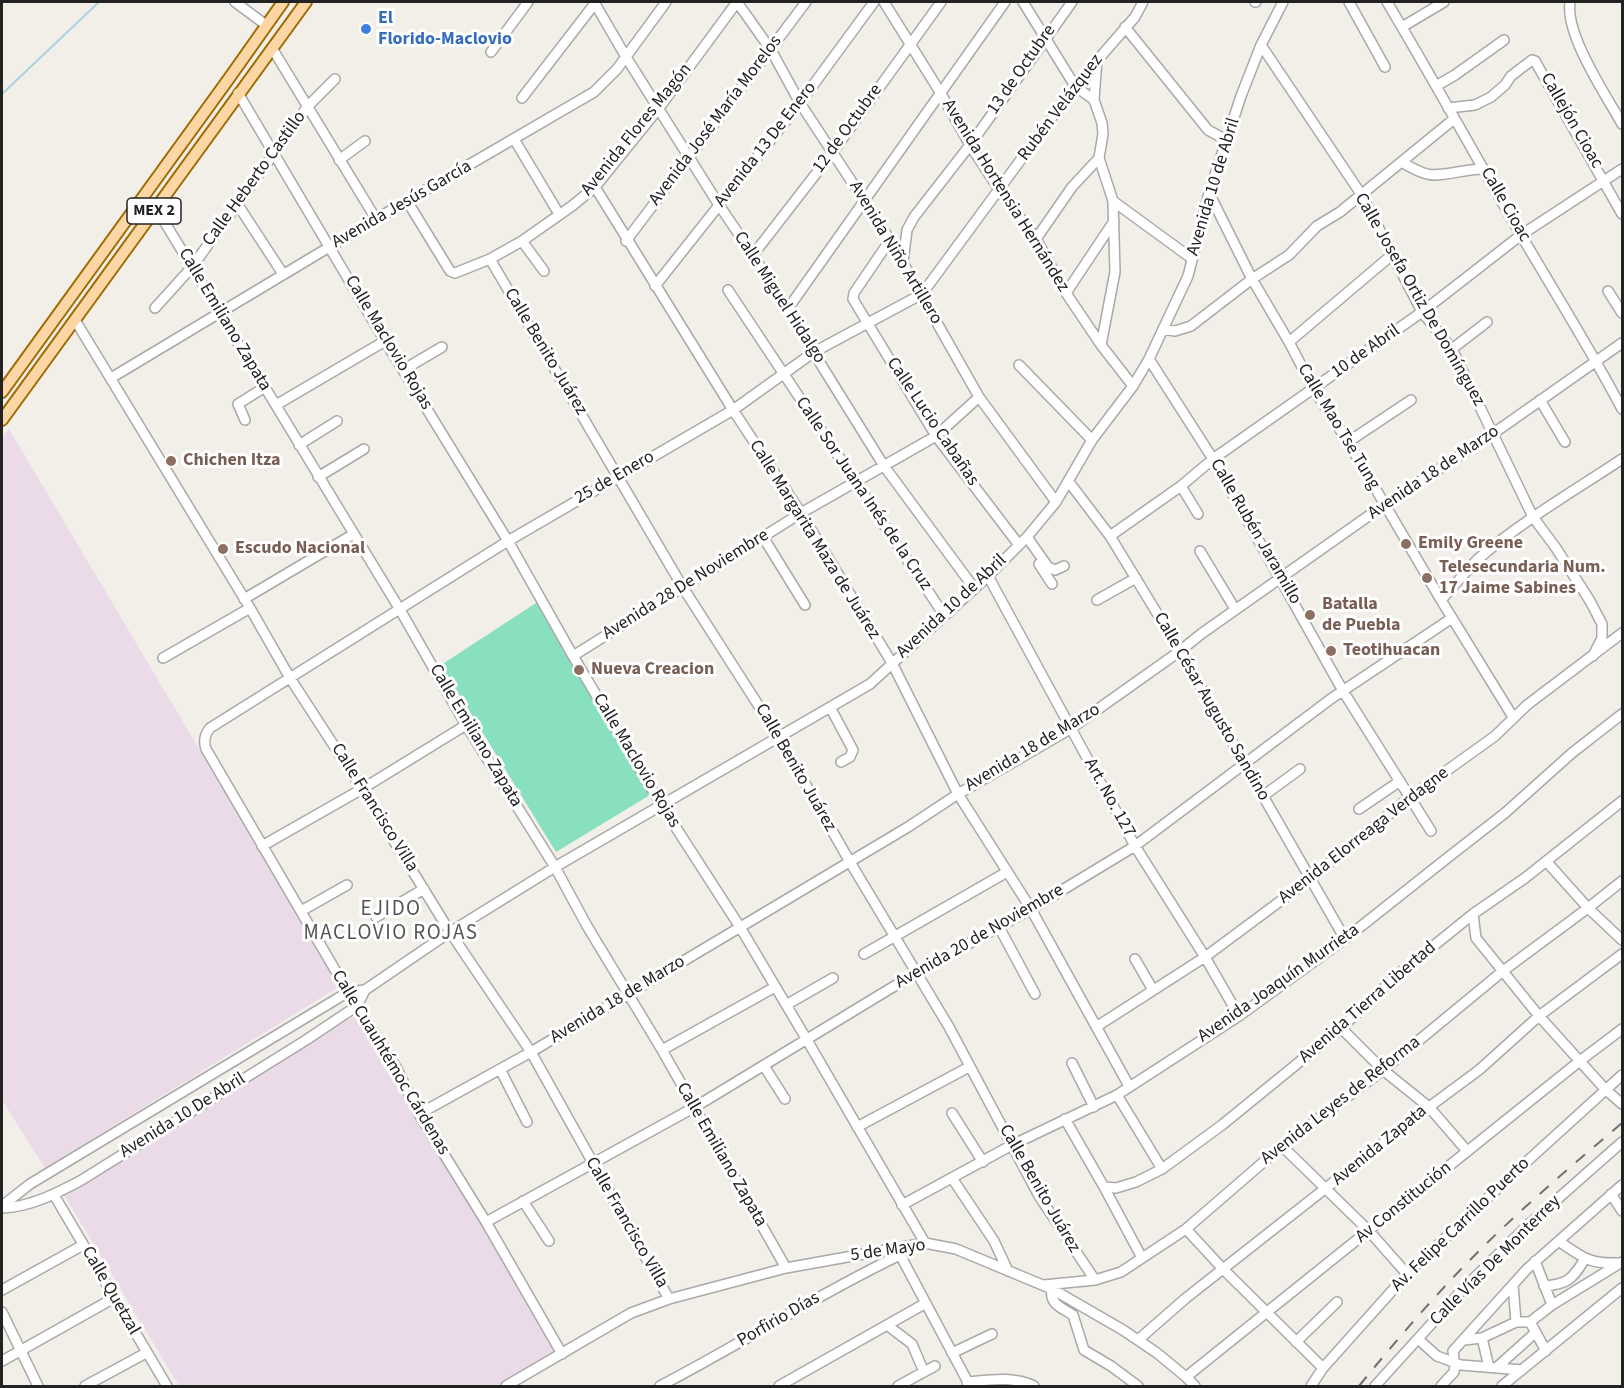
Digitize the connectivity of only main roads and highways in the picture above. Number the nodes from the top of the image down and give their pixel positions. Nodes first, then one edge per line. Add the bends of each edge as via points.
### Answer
1 (283, 2) edge
2 (306, 2) edge
3 (2, 392) edge
4 (2, 420) edge

1 - 3 main road, MEX 2
2 - 4 main road, MEX 2

